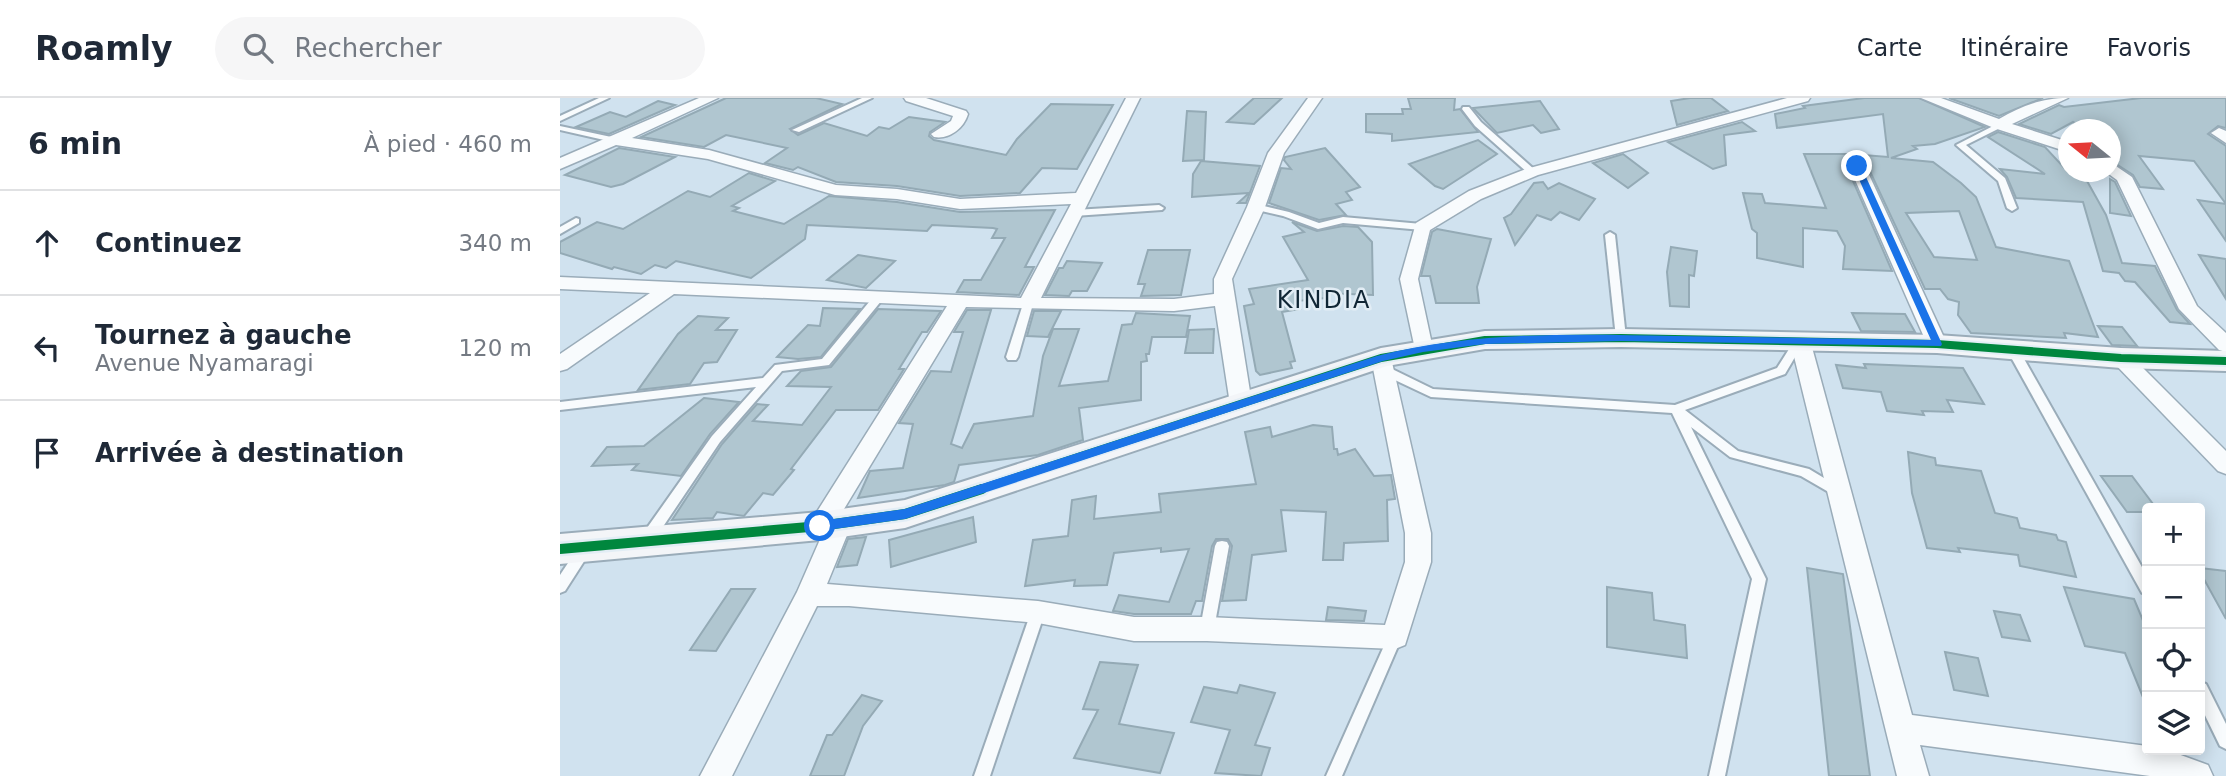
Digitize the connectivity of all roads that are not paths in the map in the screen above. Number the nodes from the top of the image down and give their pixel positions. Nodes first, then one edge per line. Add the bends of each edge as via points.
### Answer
1 (605, 98) edge
2 (711, 98) edge
3 (867, 98) edge
4 (911, 98) edge
5 (1133, 98) edge
6 (1315, 98) edge
7 (1803, 98) edge
8 (1928, 98) edge
9 (2061, 98) edge
10 (1466, 109) dead end
11 (560, 119) edge
12 (1999, 125) junction
13 (560, 128) edge
14 (796, 130) dead end
15 (939, 134) dead end
16 (613, 140) junction
17 (2058, 144) edge
18 (560, 164) edge
19 (1857, 166) dead end
20 (1532, 172) junction
21 (2121, 175) edge
22 (1077, 206) junction
23 (1256, 207) junction
24 (1159, 208) dead end
25 (2012, 208) dead end
26 (576, 221) dead end
27 (1422, 227) junction
28 (560, 231) edge
29 (1610, 235) dead end
30 (560, 283) edge
31 (670, 288) junction
32 (878, 298) junction
33 (1224, 299) junction
34 (960, 301) junction
35 (1028, 304) junction
36 (1621, 338) junction
37 (1800, 340) junction
38 (1937, 344) junction
39 (2226, 345) edge
40 (1423, 349) junction
41 (2013, 350) junction
42 (1012, 357) dead end
43 (2121, 358) junction
44 (2226, 361) edge
45 (560, 364) edge
46 (1383, 364) junction
47 (766, 382) junction
48 (1241, 404) junction
49 (560, 406) edge
50 (1676, 409) junction
51 (2226, 465) edge
52 (1839, 493) junction
53 (830, 524) junction
54 (646, 539) junction
55 (1222, 546) dead end
56 (574, 547) edge
57 (2142, 580) edge
58 (560, 587) edge
59 (809, 595) junction
60 (1038, 612) junction
61 (1207, 629) junction
62 (1395, 637) junction
63 (2202, 692) edge
64 (1901, 728) junction
65 (2226, 741) edge
66 (716, 776) edge
67 (982, 776) edge
68 (1334, 776) edge
69 (1717, 776) edge
70 (1913, 776) edge
71 (2197, 776) edge

1 - 11 lane
2 - 16 street
3 - 14 lane
4 - 15 street via 961,114 958,122
5 - 22 street
6 - 23 street via 1276,153
7 - 20 street via 1739,108
8 - 12 street
9 - 12 street
10 - 20 lane
12 - 17 street
12 - 25 lane via 1960,145 2002,180
13 - 16 lane
16 - 18 street
16 - 22 street via 709,155 835,190 960,204
19 - 38 street
20 - 27 street via 1475,195
21 - 39 street via 2189,309
22 - 24 lane
22 - 35 street
23 - 27 lane via 1318,226 1343,220
23 - 33 street via 1223,279
26 - 28 lane
27 - 40 street via 1409,279
29 - 36 lane
30 - 31 street
31 - 32 street
31 - 45 street
32 - 34 street
32 - 47 lane via 825,362 779,368
33 - 35 street via 1174,305
33 - 48 street
34 - 35 street
34 - 53 street
35 - 42 lane
36 - 37 street
36 - 40 street via 1485,340
37 - 38 street
37 - 50 lane via 1780,371
37 - 52 street
38 - 41 street
40 - 46 street
41 - 43 street
41 - 57 lane
43 - 44 street
43 - 51 street
46 - 48 street
46 - 50 lane via 1431,393
46 - 62 street via 1418,533 1418,562
47 - 49 lane
47 - 54 lane via 716,439
48 - 53 street via 905,514
50 - 52 lane via 1734,454 1805,472
50 - 69 lane via 1759,579
52 - 64 street
53 - 54 street
53 - 59 street
54 - 56 street
55 - 61 lane
56 - 58 lane
59 - 60 street
59 - 66 street
60 - 61 street via 1134,629
60 - 67 lane
61 - 62 street
62 - 68 lane
63 - 65 lane
64 - 70 street
64 - 71 street via 2163,763

